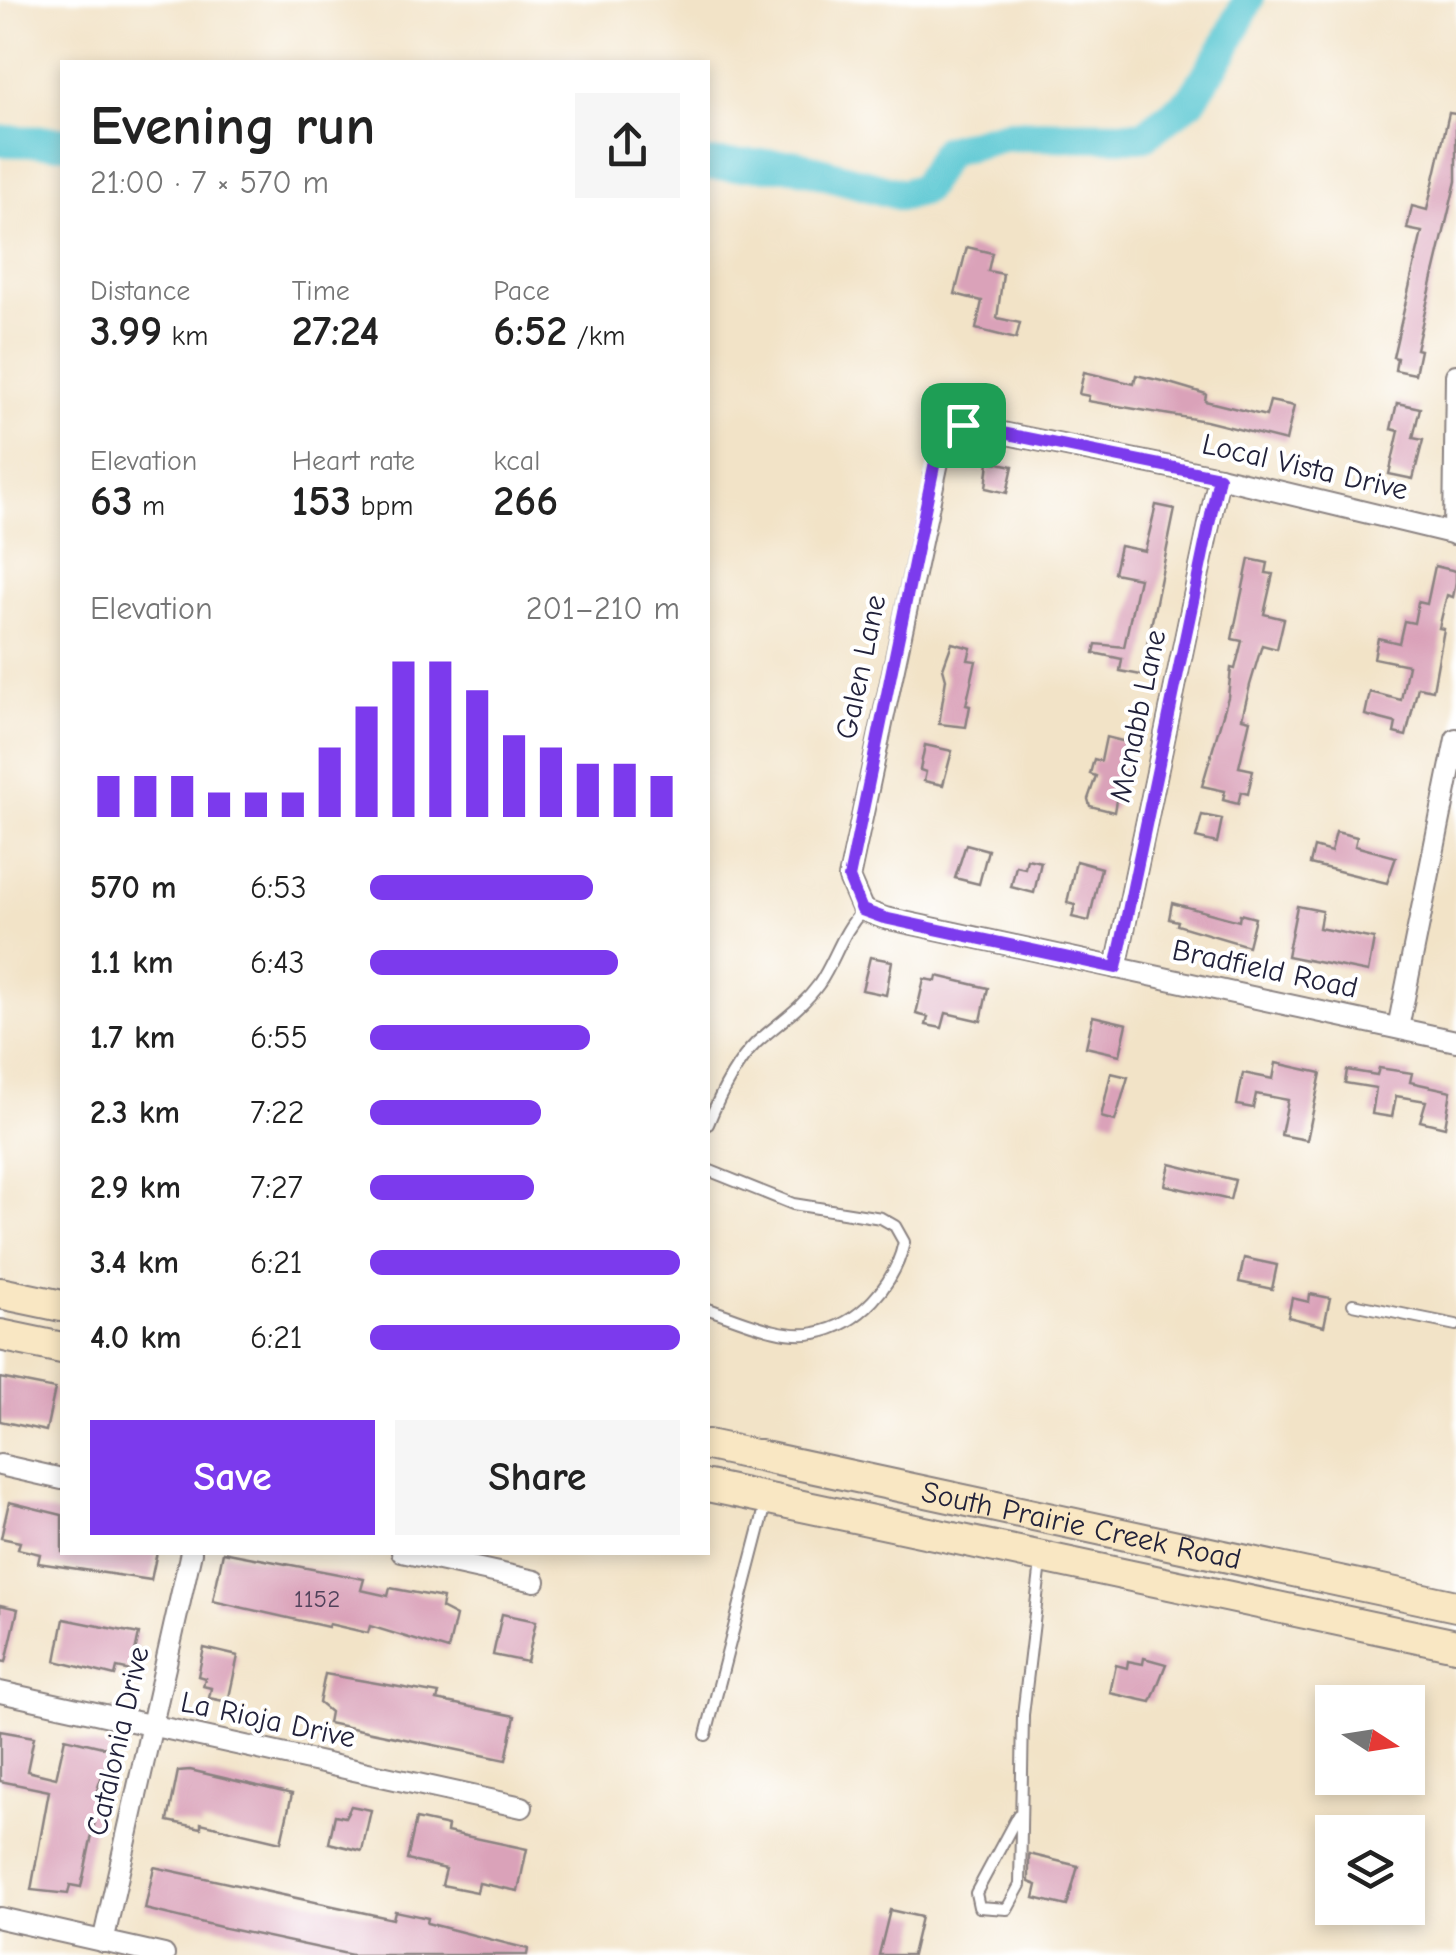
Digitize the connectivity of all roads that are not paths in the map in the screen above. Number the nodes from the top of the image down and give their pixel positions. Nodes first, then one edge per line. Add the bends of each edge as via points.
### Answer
1 (1456, 375) edge
2 (963, 425) joint
3 (1219, 477) junction
4 (1455, 534) edge
5 (1456, 740) edge
6 (862, 910) junction
7 (1116, 968) junction
8 (1398, 1028) junction
9 (1456, 1041) edge
10 (710, 1120) edge
11 (710, 1171) edge
12 (0, 1293) edge
13 (1353, 1304) dead end
14 (60, 1306) edge
15 (710, 1309) edge
16 (1456, 1325) edge
17 (0, 1335) edge
18 (60, 1348) edge
19 (710, 1445) edge
20 (0, 1465) edge
21 (60, 1478) edge
22 (710, 1486) edge
23 (768, 1498) junction
24 (190, 1555) edge
25 (416, 1555) edge
26 (1042, 1557) junction
27 (535, 1581) dead end
28 (1456, 1606) edge
29 (1456, 1645) edge
30 (0, 1692) edge
31 (152, 1725) junction
32 (706, 1734) dead end
33 (522, 1807) dead end
34 (1018, 1815) junction
35 (0, 1918) edge
36 (104, 1942) junction
37 (164, 1955) edge

1 - 4 street
2 - 3 street, Local Vista Drive
2 - 6 street, Galen Lane via 939,442 852,856 849,878
3 - 4 street, Local Vista Drive
3 - 7 street, Mcnabb Lane
5 - 8 street
6 - 7 street, Bradfield Road
6 - 10 lane via 798,1010 754,1045
7 - 8 street, Bradfield Road
8 - 9 street, Bradfield Road
11 - 15 lane via 793,1204 881,1218 904,1242 880,1294 851,1319 816,1334
12 - 14 main road
13 - 16 lane
17 - 18 main road
19 - 28 main road, South Prairie Creek Road
20 - 21 street
22 - 23 main road, South Prairie Creek Road
23 - 26 main road, South Prairie Creek Road
23 - 32 lane
24 - 31 street, Catalonia Drive
25 - 27 street
26 - 29 main road, South Prairie Creek Road
26 - 34 lane
30 - 31 street, La Rioja Drive
31 - 33 street, La Rioja Drive
31 - 36 street, Catalonia Drive
34 - 34 lane via 1020,1885 1007,1909 980,1907 976,1893
35 - 36 street
36 - 37 street

